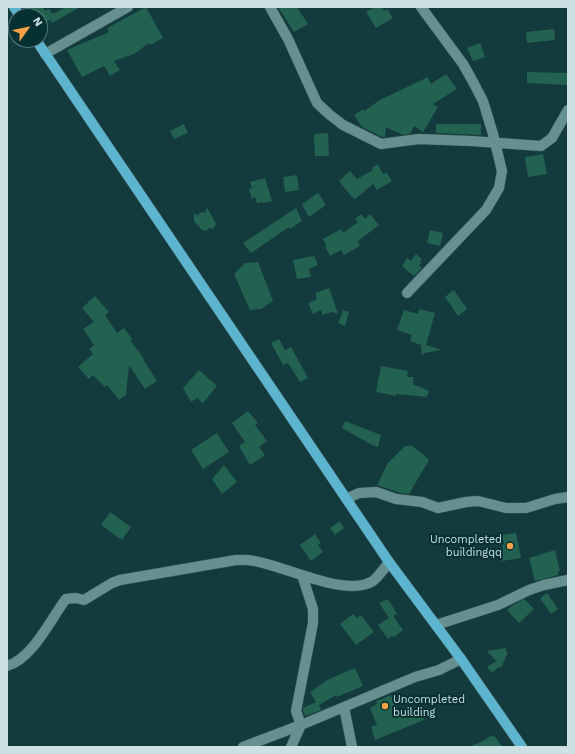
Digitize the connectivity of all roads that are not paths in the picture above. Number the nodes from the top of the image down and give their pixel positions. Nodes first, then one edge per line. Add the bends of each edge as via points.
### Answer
1 (128, 7) edge
2 (270, 7) edge
3 (421, 7) edge
4 (41, 48) edge
5 (45, 54) junction
6 (568, 110) edge
7 (495, 143) junction
8 (407, 293) dead end
9 (568, 497) edge
10 (346, 499) junction
11 (389, 562) junction
12 (302, 575) junction
13 (568, 580) edge
14 (436, 625) junction
15 (460, 659) junction
16 (7, 666) edge
17 (344, 707) junction
18 (300, 725) junction
19 (243, 747) edge
20 (291, 747) edge
21 (352, 747) edge
22 (522, 747) edge

1 - 5 street
2 - 7 street via 288,39 317,103 343,125 381,144 419,139
3 - 7 street via 472,80 483,101
4 - 5 main road
5 - 10 main road
6 - 7 street via 552,138 541,146
7 - 8 street via 502,171 499,188 486,210
9 - 10 street via 526,508 506,508 478,501 438,508 376,492 359,492
10 - 11 main road
11 - 12 street via 373,580 356,586 332,585
11 - 14 main road
12 - 16 street via 256,562 236,560 120,580 84,600 66,600 41,638 14,664
12 - 18 street via 313,608 313,623 296,711
13 - 14 street via 529,590 498,605
14 - 15 main road
15 - 17 street via 439,670 415,677
15 - 22 main road
17 - 18 street
17 - 21 street
18 - 19 street
18 - 20 street

